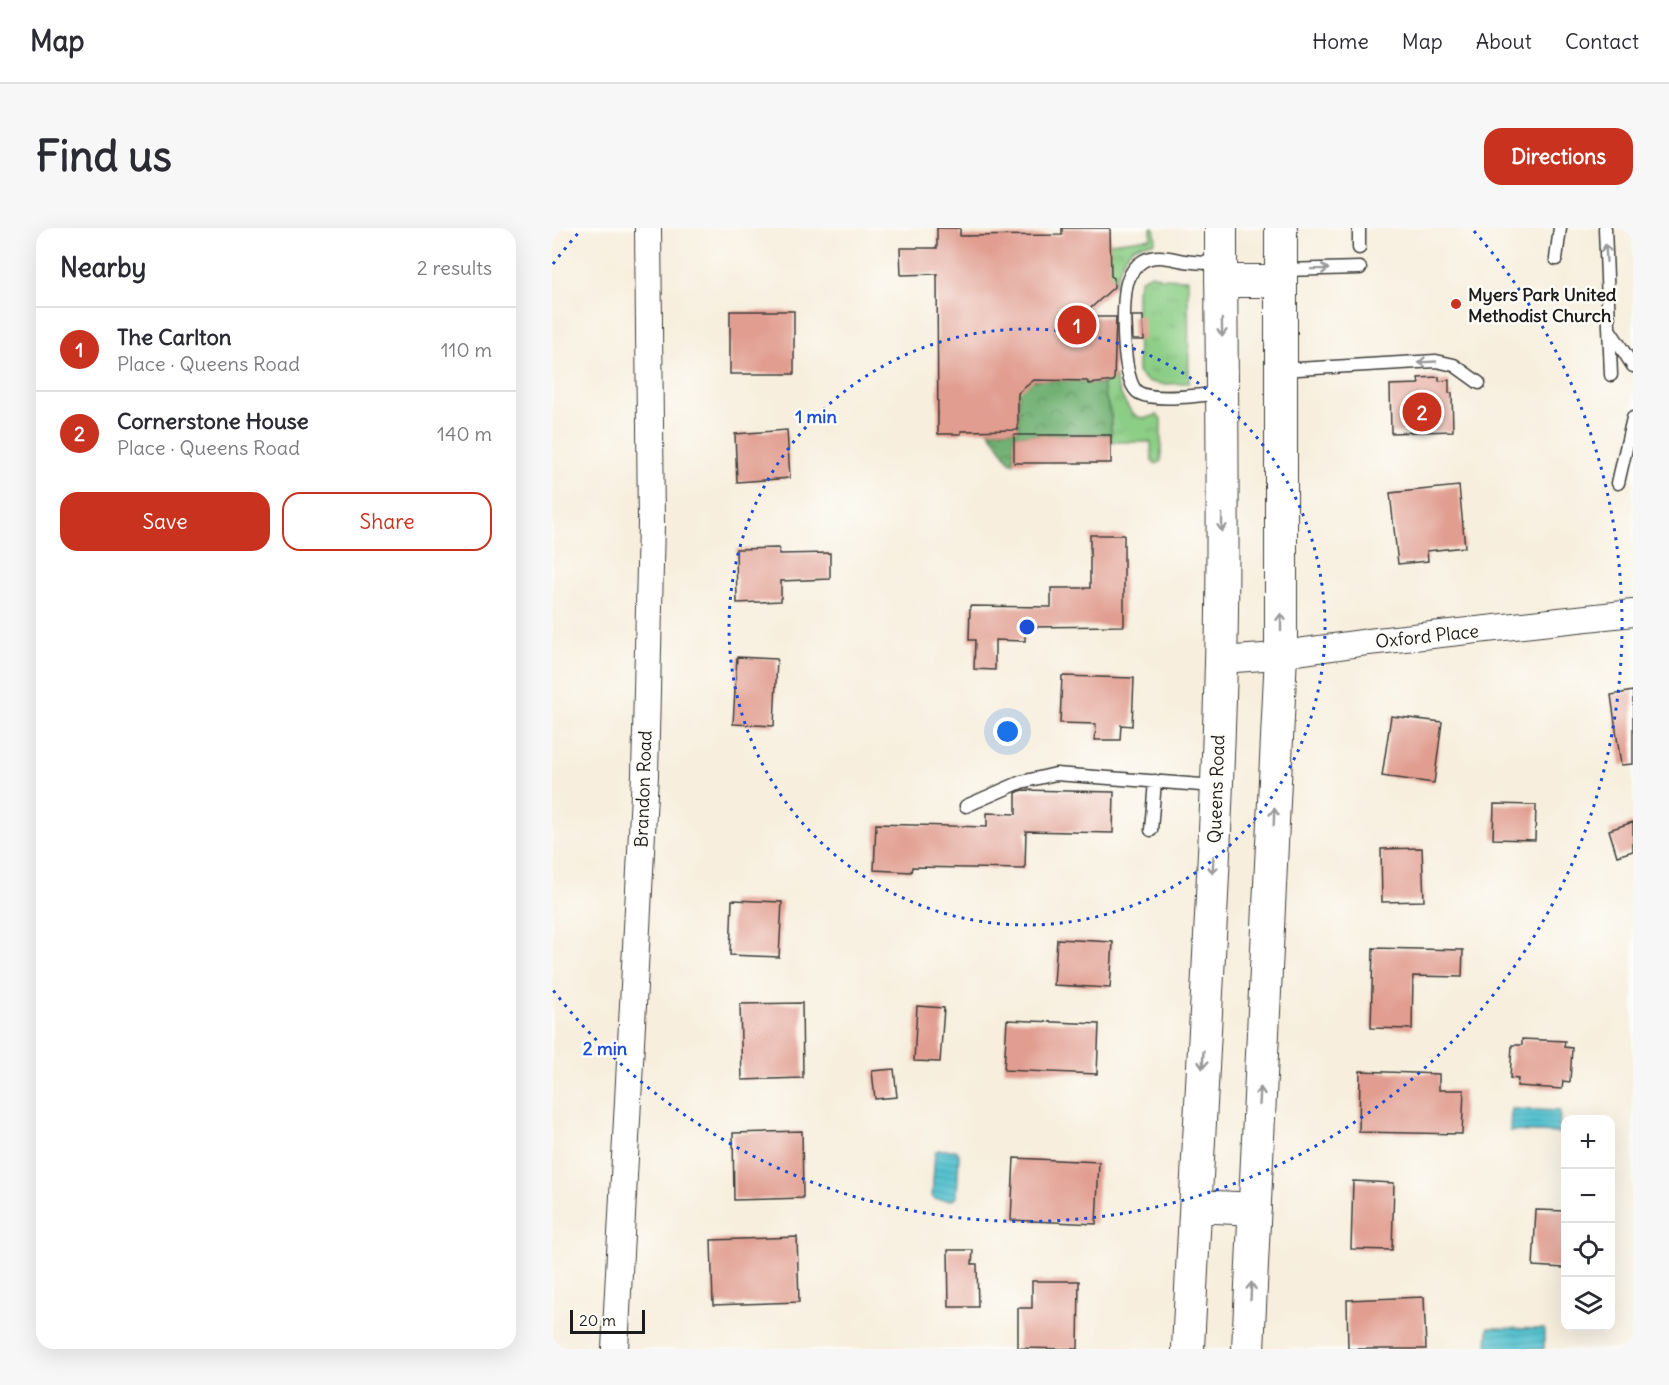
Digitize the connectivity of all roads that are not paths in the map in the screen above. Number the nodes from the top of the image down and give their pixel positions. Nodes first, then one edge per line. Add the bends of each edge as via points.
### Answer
1 (648, 228) edge
2 (1221, 228) edge
3 (1281, 228) edge
4 (1359, 228) edge
5 (1560, 228) edge
6 (1605, 228) edge
7 (1359, 248) dead end
8 (1556, 259) dead end
9 (1360, 268) dead end
10 (1221, 272) junction
11 (1281, 275) junction
12 (1610, 330) junction
13 (1633, 366) edge
14 (1280, 370) junction
15 (1611, 375) dead end
16 (1479, 383) dead end
17 (1223, 393) junction
18 (1633, 418) edge
19 (1618, 483) dead end
20 (1633, 613) edge
21 (1281, 654) junction
22 (1221, 660) junction
23 (1155, 781) junction
24 (1217, 786) junction
25 (966, 806) dead end
26 (1151, 830) dead end
27 (1196, 1206) junction
28 (1255, 1209) junction
29 (615, 1349) edge
30 (1188, 1349) edge
31 (1248, 1349) edge

1 - 29 street, Brandon Road via 651,524 645,775
2 - 10 street, Queens Road
3 - 11 street
4 - 7 lane
5 - 8 lane
12 -> 6 lane
11 -> 9 lane
10 - 11 street
10 -> 17 street, Queens Road
10 - 17 lane via 1156,257 1135,267 1125,295 1126,358 1133,389 1141,394 1172,398
11 - 14 street
12 - 13 lane
12 - 15 lane
16 -> 14 lane via 1454,365 1436,361
21 -> 14 street
17 -> 22 street, Queens Road
18 - 19 lane
20 - 21 street, Oxford Place
21 - 22 street, Oxford Place
28 -> 21 street
22 - 24 street, Queens Road
23 - 24 lane
23 - 25 lane via 1056,774 1021,782
23 - 26 lane
24 -> 27 street, Queens Road
27 - 28 street
27 - 30 street, Queens Road
31 -> 28 street

